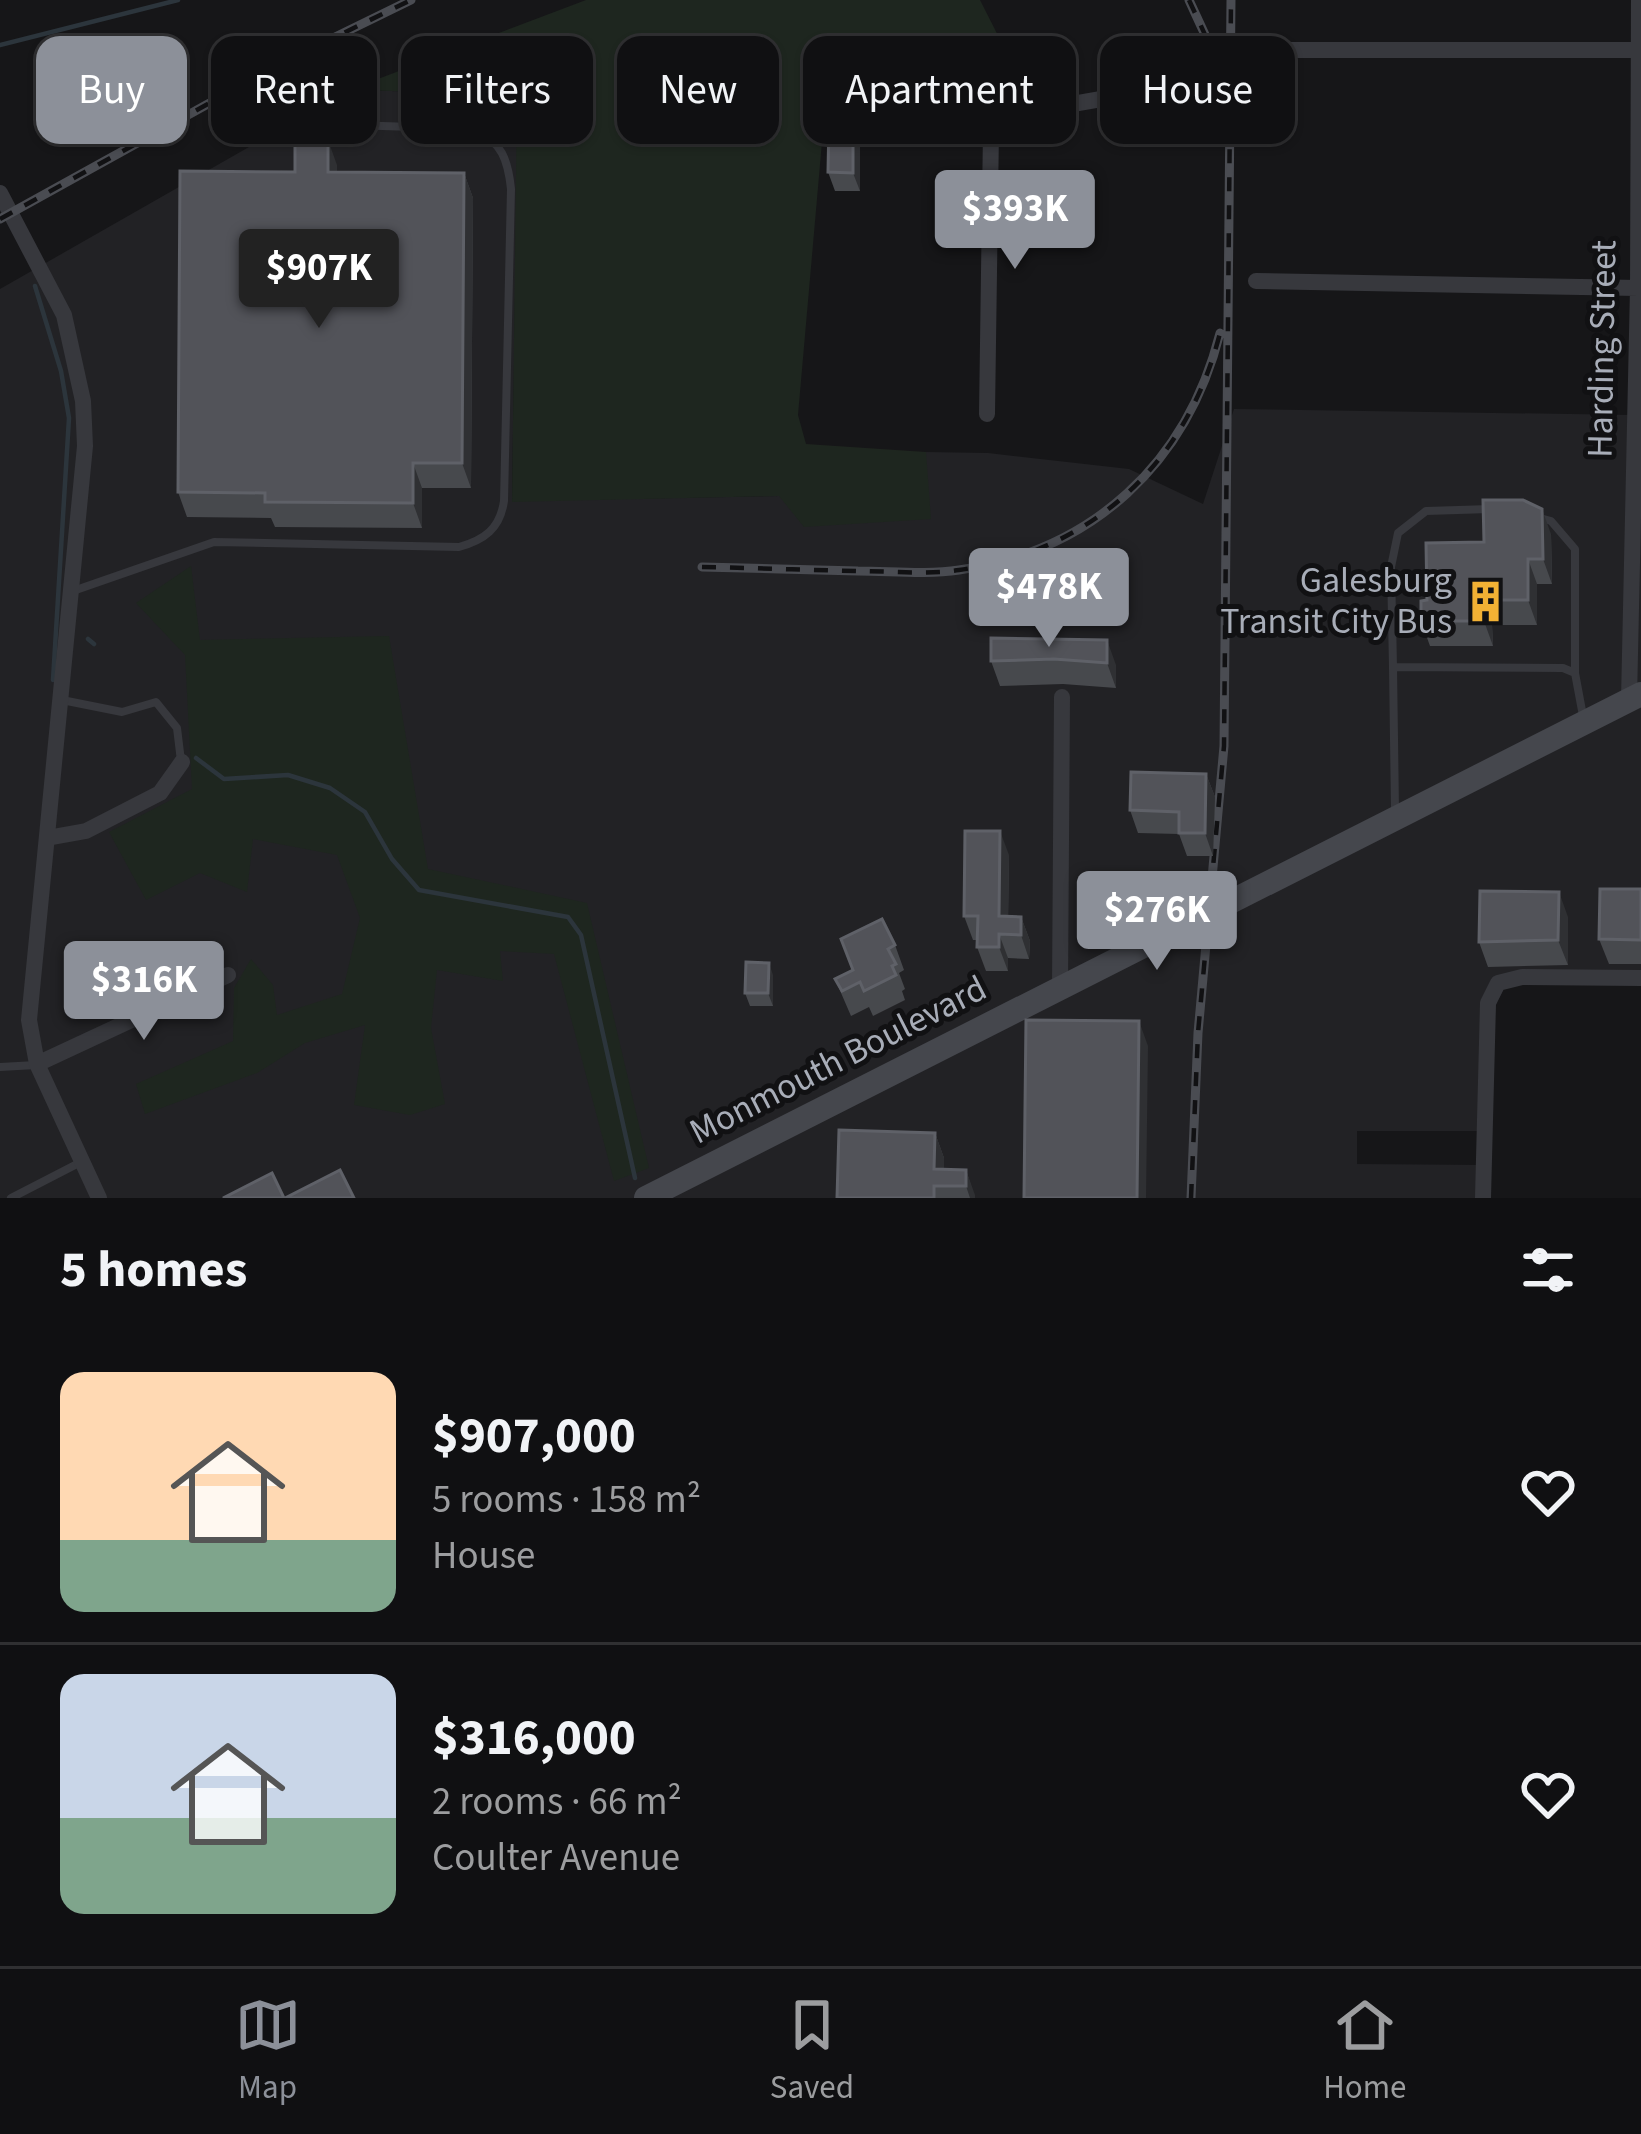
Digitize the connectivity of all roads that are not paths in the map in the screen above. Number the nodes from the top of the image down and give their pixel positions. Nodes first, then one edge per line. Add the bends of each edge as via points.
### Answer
1 (1639, 0) edge
2 (1638, 50) edge
3 (1640, 106) edge
4 (377, 126) edge
5 (0, 193) edge
6 (1256, 281) dead end
7 (1638, 288) edge
8 (1637, 399) edge
9 (987, 414) dead end
10 (1504, 509) edge
11 (1536, 517) edge
12 (72, 592) junction
13 (1393, 667) junction
14 (1575, 673) junction
15 (1062, 697) dead end
16 (1635, 697) edge
17 (62, 700) junction
18 (1584, 724) junction
19 (182, 762) joint
20 (1395, 820) junction
21 (47, 838) junction
22 (228, 975) dead end
23 (1641, 979) edge
24 (1060, 988) junction
25 (38, 1064) junction
26 (0, 1067) edge
27 (82, 1161) junction
28 (11, 1198) edge
29 (99, 1198) edge
30 (646, 1198) edge
31 (1483, 1198) edge

1 - 2 street, Harding Street
2 - 3 street, Harding Street
2 - 9 street via 1231,50 1108,98 1021,113 991,130
3 - 7 street, Harding Street
4 - 12 lane via 474,129 505,156 511,189 498,523 478,542 458,547 214,542
5 - 12 street via 64,315 76,360 85,446
6 - 7 street
7 - 8 street, Harding Street
8 - 16 street, Harding Street
10 - 13 lane via 1426,511 1398,533
11 - 14 lane via 1551,521 1574,550
12 - 17 street
13 - 14 lane
13 - 20 lane
14 - 18 lane
15 - 24 street
16 - 18 street, Monmouth Boulevard
17 - 19 lane via 122,712 156,702 177,728
17 - 21 street
18 - 20 street, Monmouth Boulevard
19 - 21 street via 160,793 86,831
20 - 24 street, Monmouth Boulevard
21 - 25 street via 29,1020
22 - 25 street
23 - 31 street via 1498,983 1488,1003
24 - 30 street, Monmouth Boulevard
25 - 26 lane
25 - 27 street
27 - 28 lane
27 - 29 street

